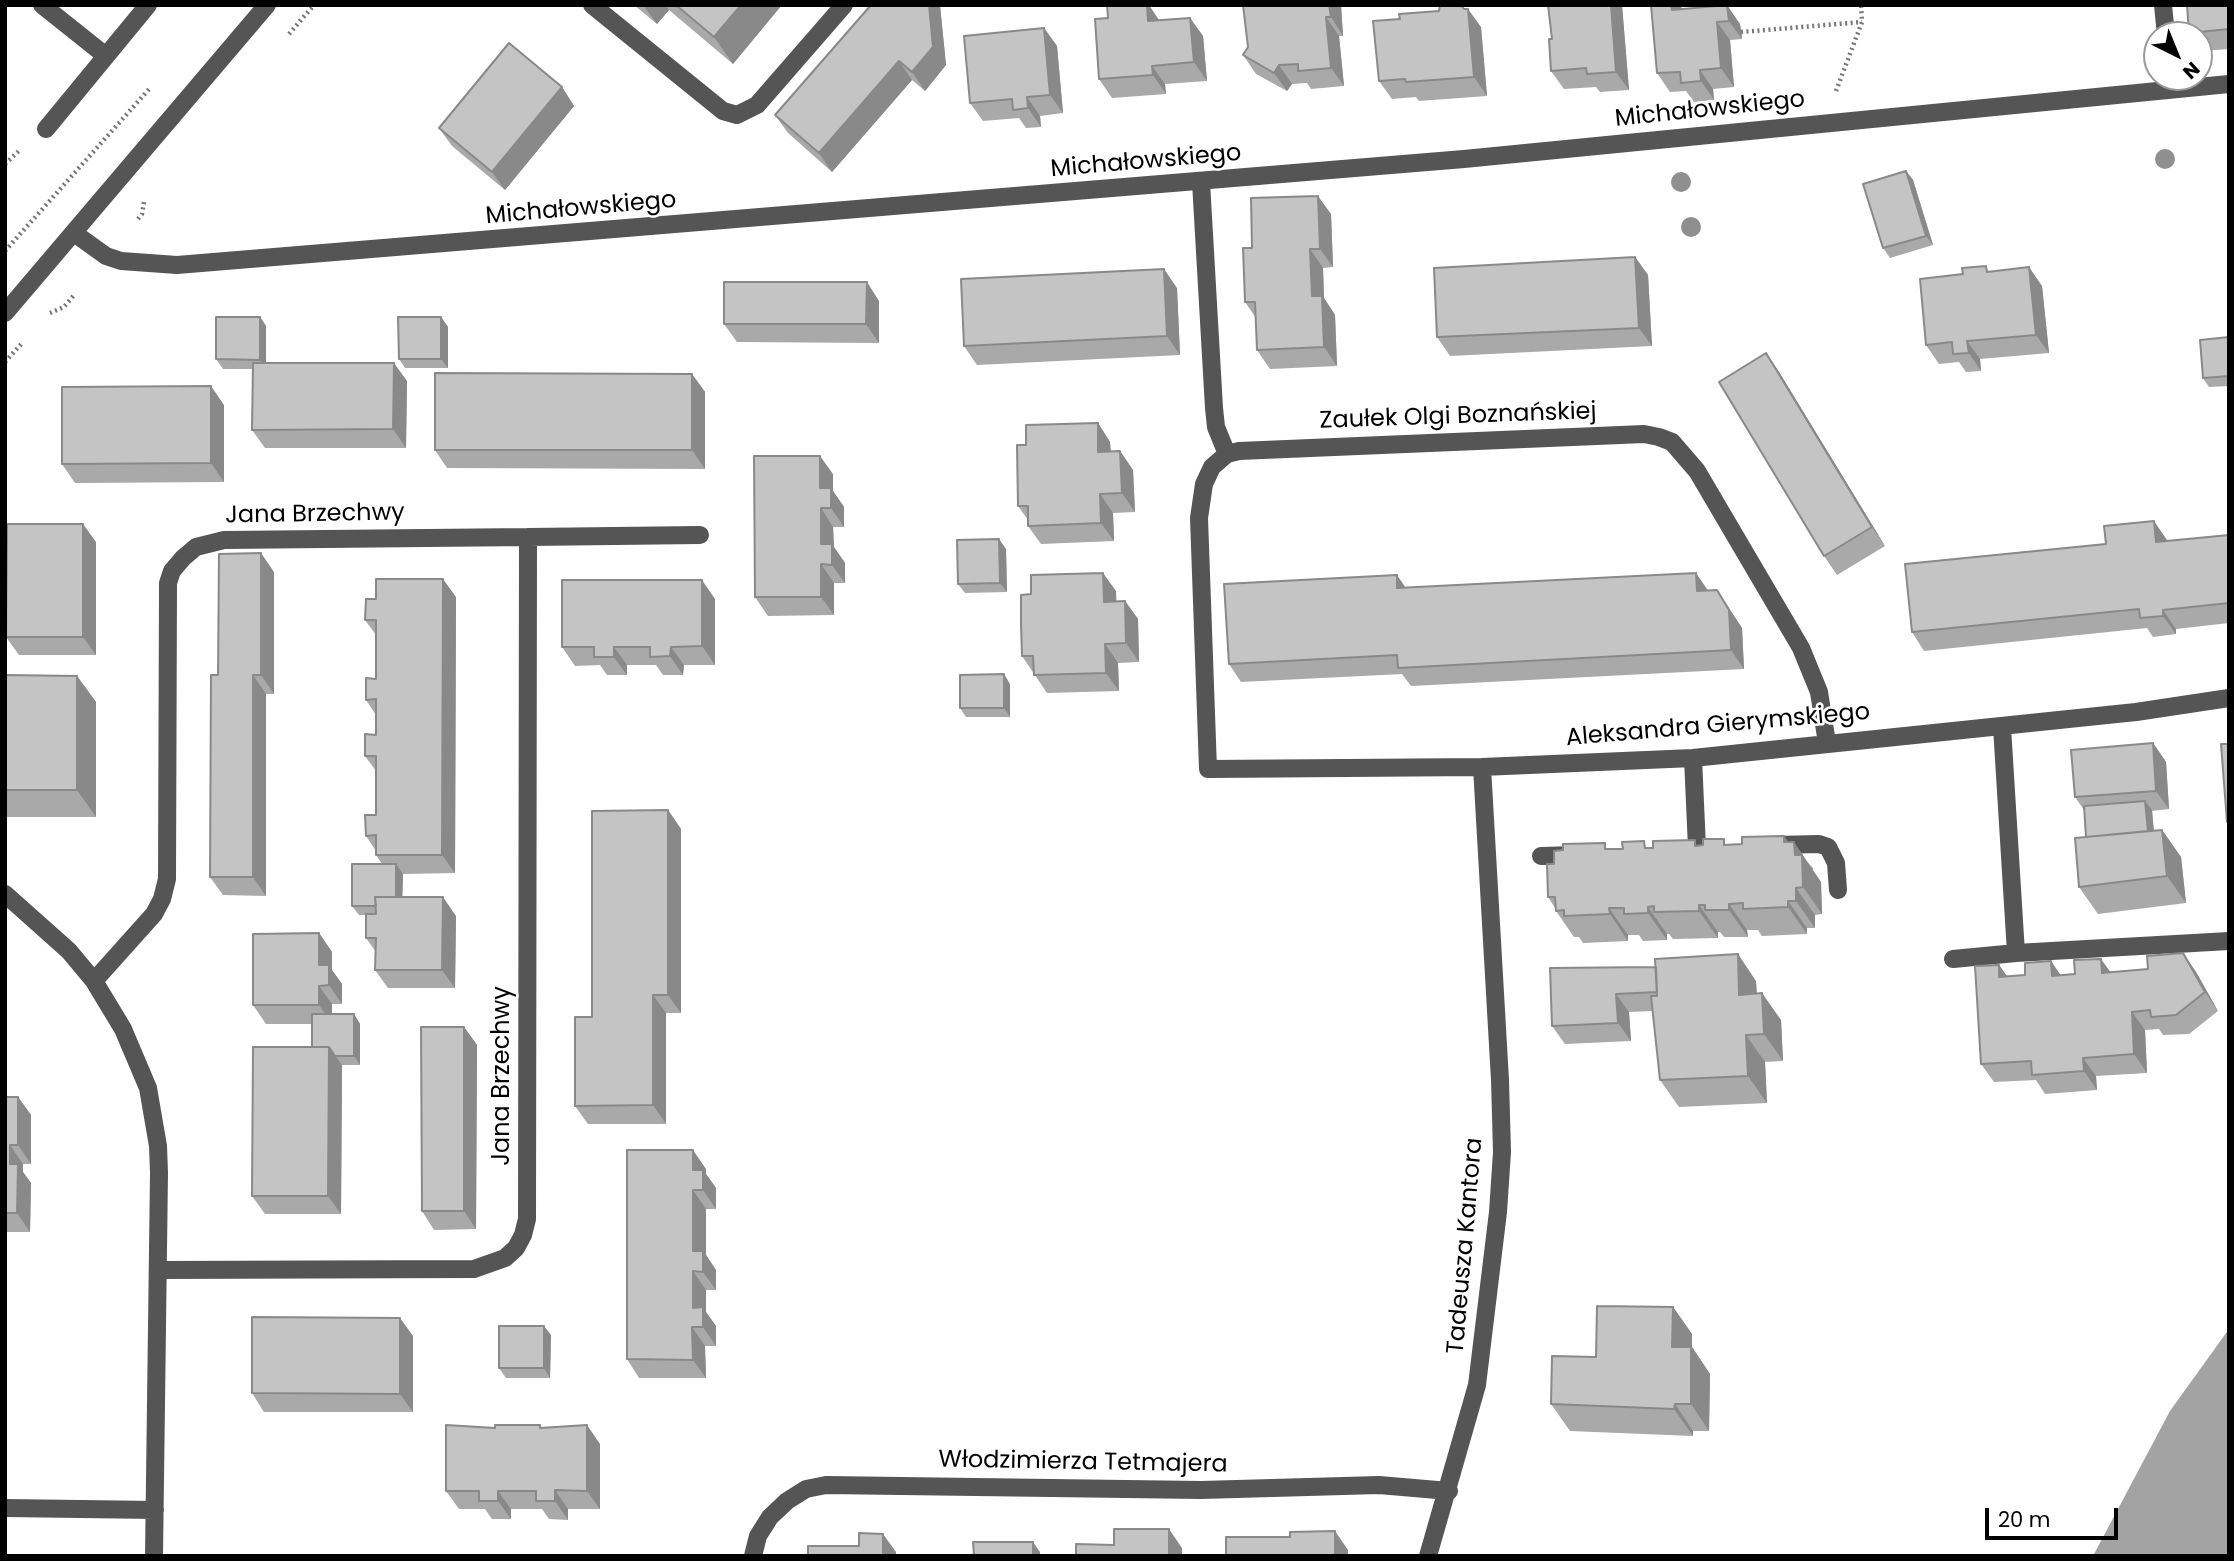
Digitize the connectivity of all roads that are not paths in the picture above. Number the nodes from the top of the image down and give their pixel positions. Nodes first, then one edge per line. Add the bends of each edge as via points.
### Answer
1 (42, 5) edge
2 (148, 5) edge
3 (267, 5) edge
4 (593, 5) edge
5 (844, 5) edge
6 (106, 55) junction
7 (2229, 84) edge
8 (46, 129) dead end
9 (1201, 182) junction
10 (74, 233) junction
11 (5, 313) edge
12 (1227, 454) junction
13 (701, 535) dead end
14 (528, 537) junction
15 (2229, 698) edge
16 (2002, 727) junction
17 (1827, 743) junction
18 (1693, 758) junction
19 (1482, 767) junction
20 (1751, 846) edge
21 (1697, 848) edge
22 (1593, 854) edge
23 (1541, 856) dead end
24 (1838, 890) dead end
25 (5, 894) edge
26 (2229, 941) edge
27 (2016, 953) junction
28 (1953, 960) dead end
29 (94, 981) junction
30 (158, 1270) junction
31 (1449, 1491) junction
32 (5, 1508) edge
33 (155, 1510) junction
34 (154, 1556) edge
35 (753, 1556) edge
36 (1428, 1556) edge

1 - 6 street
2 - 6 street
3 - 10 street
4 - 5 street via 723,111 737,115 757,105
6 - 8 street
7 - 9 street, Michałowskiego
9 - 10 street, Michałowskiego via 177,265 121,261
9 - 12 street via 1214,408
10 - 11 street
12 - 17 street, Zaułek Olgi Boznańskiej via 1644,434 1672,442 1697,471 1801,648 1819,691
12 - 19 street, Aleksandra Gierymskiego via 1212,467 1200,500 1208,769
13 - 14 street, Jana Brzechwy
14 - 29 street, Jana Brzechwy via 224,540 196,547 172,571 168,583 169,858 162,899 143,928
14 - 30 street, Jana Brzechwy via 527,1212 523,1235 505,1258 474,1269
15 - 16 street, Aleksandra Gierymskiego
16 - 17 street, Aleksandra Gierymskiego
16 - 27 street
17 - 18 street, Aleksandra Gierymskiego
18 - 19 street, Aleksandra Gierymskiego
18 - 21 street
19 - 31 street, Tadeusza Kantora via 1502,1152 1493,1269 1476,1385
20 - 24 street via 1828,847 1836,863
22 - 23 street
25 - 29 street via 69,951
26 - 27 street
27 - 28 street
29 - 30 street via 123,1029 148,1088 158,1146
30 - 33 street
31 - 35 street, Włodzimierza Tetmajera via 1379,1485 1201,1490 826,1485 806,1489 770,1517
31 - 36 street, Tadeusza Kantora
32 - 33 street
33 - 34 street

